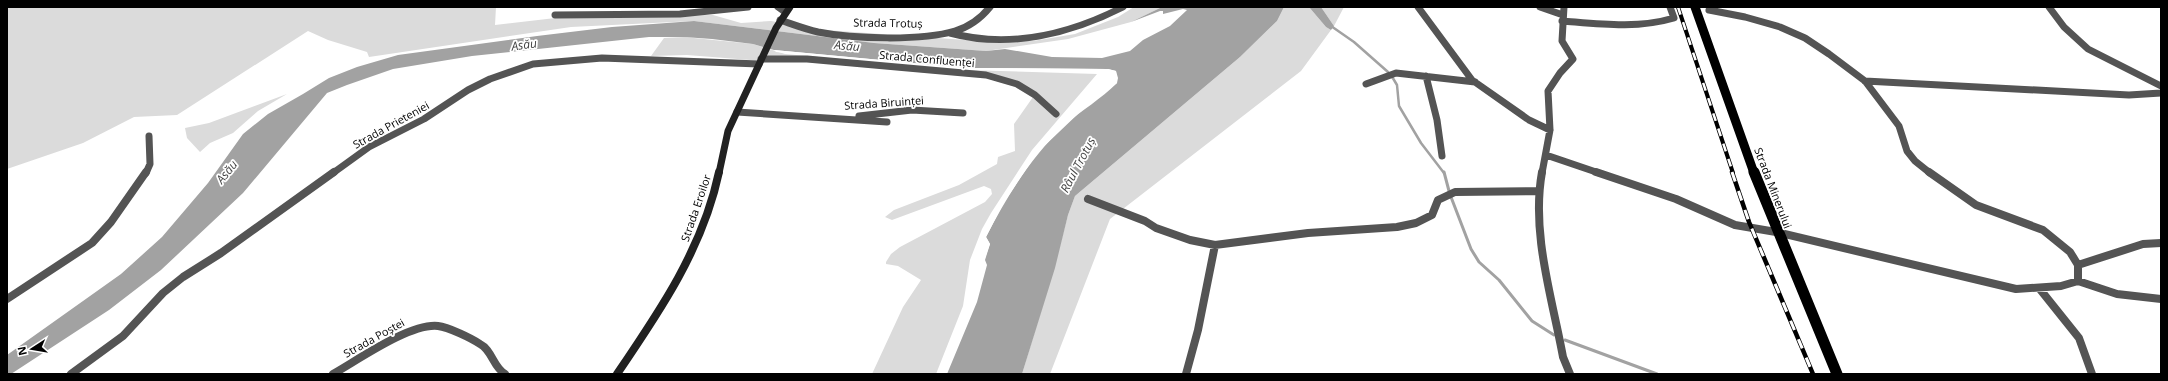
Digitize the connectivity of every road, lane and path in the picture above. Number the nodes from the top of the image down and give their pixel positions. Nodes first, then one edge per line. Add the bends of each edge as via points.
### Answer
1 (748, 7) edge
2 (778, 7) edge
3 (990, 7) edge
4 (1123, 7) edge
5 (1418, 7) edge
6 (1540, 7) edge
7 (1670, 7) edge
8 (1696, 7) edge
9 (2049, 7) edge
10 (1708, 8) edge
11 (788, 10) edge
12 (1563, 14) edge
13 (555, 15) dead end
14 (780, 20) junction
15 (949, 33) junction
16 (760, 62) junction
17 (1426, 76) junction
18 (1865, 81) junction
19 (1475, 82) junction
20 (1366, 84) dead end
21 (2161, 86) edge
22 (2161, 93) edge
23 (737, 112) junction
24 (964, 113) dead end
25 (1056, 114) dead end
26 (831, 117) junction
27 (887, 122) dead end
28 (1550, 130) junction
29 (149, 136) dead end
30 (1546, 155) junction
31 (1442, 156) dead end
32 (1539, 191) junction
33 (1088, 200) dead end
34 (1776, 232) junction
35 (2161, 243) edge
36 (1215, 245) junction
37 (2078, 265) junction
38 (2078, 281) junction
39 (2039, 288) junction
40 (7, 299) edge
41 (2161, 299) edge
42 (71, 374) edge
43 (333, 374) edge
44 (505, 374) edge
45 (617, 374) edge
46 (1186, 374) edge
47 (1570, 374) edge
48 (1837, 374) edge
49 (2092, 374) edge

1 - 13 street via 680,14
2 - 11 street
3 - 15 street, Strada Trotuș via 975,21
4 - 15 street via 1083,27 1036,38 961,36
5 - 19 street via 1451,54
6 - 12 street
7 - 12 street via 1674,18 1661,23 1617,25
8 - 10 street
8 - 34 main road, Strada Minerului
9 - 21 street via 2064,27 2088,49
10 - 18 street via 1751,18 1795,33
11 - 14 main road, Strada Eroilor
12 - 28 street via 1562,41 1573,59 1548,91
14 - 15 street, Strada Trotuș via 823,33
14 - 16 main road, Strada Eroilor
16 - 23 main road, Strada Eroilor
16 - 25 street, Strada Confluenței via 807,59 986,75 1022,87
16 - 42 street, Strada Prieteniei via 602,58 533,64 490,79 468,90 437,112 364,150 221,253 183,277 163,293 123,336
17 - 19 street
17 - 20 street via 1396,73
17 - 31 street via 1437,120
18 - 22 street via 2129,95
18 - 37 street via 1899,126 1907,151 1924,170 1976,206 2043,230 2070,252
19 - 28 street via 1529,120
23 - 26 street, Strada Biruinței
23 - 45 main road, Strada Eroilor via 726,138 721,170 700,236 668,299
24 - 26 street, Strada Biruinței via 912,110
26 - 27 street, Strada Biruinței
28 - 30 street
29 - 40 street via 150,164 147,171 101,234 70,259
30 - 32 street
30 - 34 street via 1676,199 1735,225
32 - 36 street via 1455,192 1438,200 1432,215 1402,226 1308,233
32 - 47 street via 1541,241 1563,357
33 - 36 street via 1145,221 1163,231
34 - 39 street via 2016,289
34 - 48 main road, Strada Minerului
35 - 37 street via 2143,244
36 - 46 street via 1198,330
37 - 38 street
38 - 39 street
38 - 41 street via 2117,294
39 - 49 street via 2079,338
43 - 44 street, Strada Poștei via 409,331 433,325 486,347 498,370

